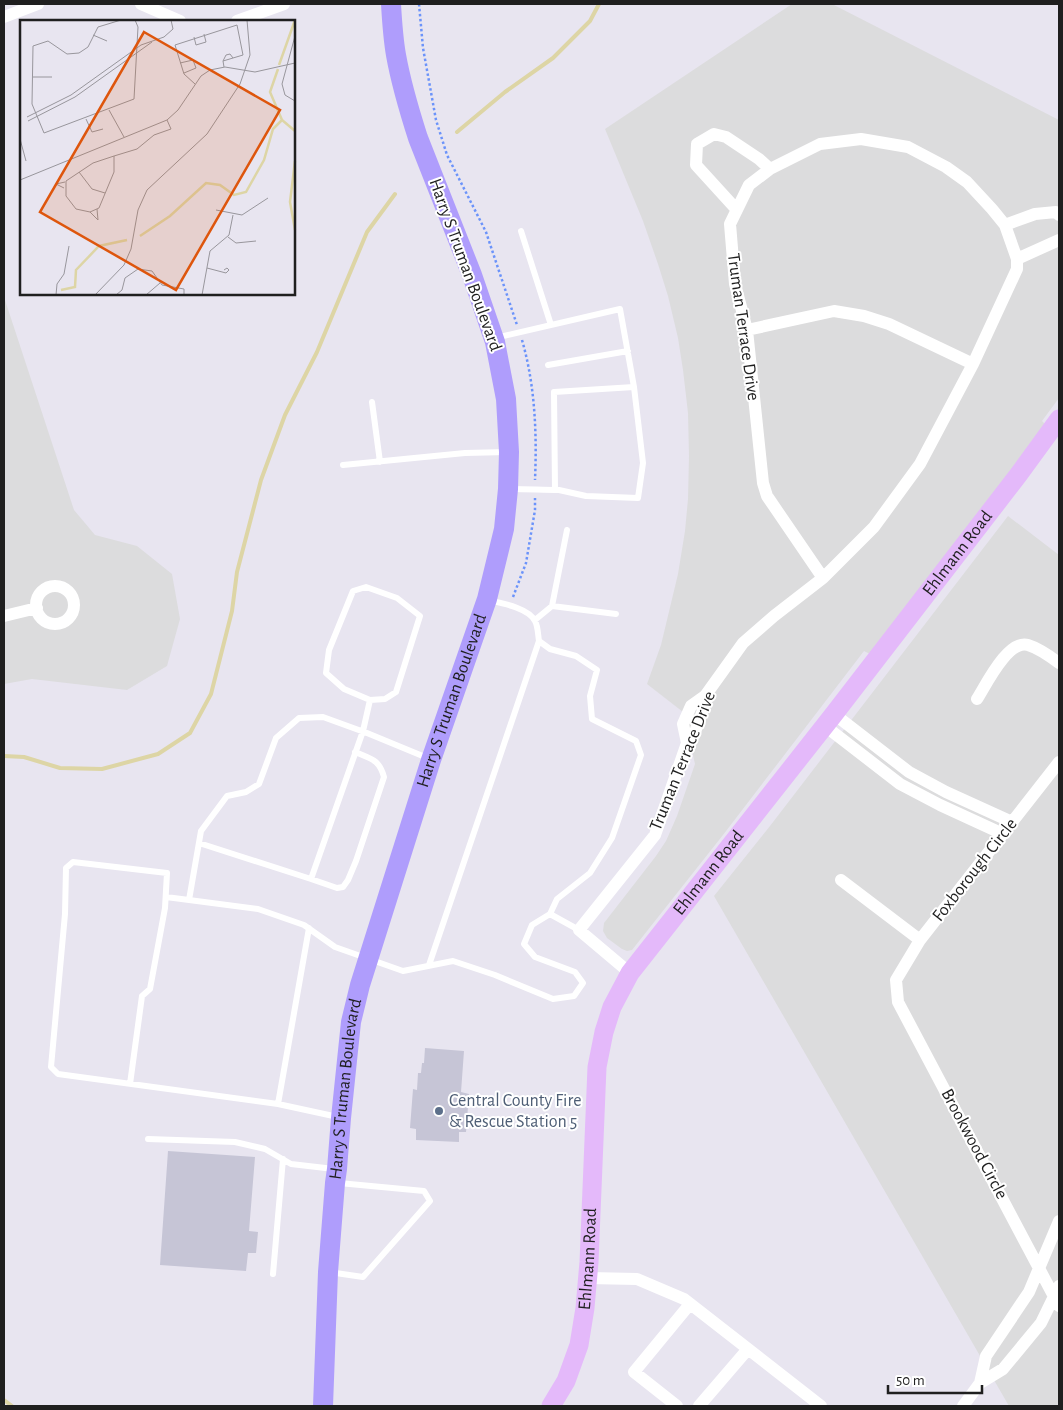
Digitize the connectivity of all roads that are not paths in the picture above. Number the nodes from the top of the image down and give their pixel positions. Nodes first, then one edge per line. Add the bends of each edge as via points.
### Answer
1 (38, 4) edge
2 (141, 4) edge
3 (284, 4) edge
4 (391, 4) edge
5 (4, 17) edge
6 (178, 20) edge
7 (240, 20) edge
8 (770, 169) junction
9 (737, 210) junction
10 (1059, 215) edge
11 (1005, 225) junction
12 (521, 231) dead end
13 (1059, 240) edge
14 (1017, 259) junction
15 (551, 325) junction
16 (747, 330) junction
17 (494, 339) junction
18 (628, 351) junction
19 (973, 364) junction
20 (548, 365) dead end
21 (634, 387) junction
22 (372, 402) dead end
23 (1059, 419) edge
24 (509, 452) junction
25 (380, 462) junction
26 (343, 465) dead end
27 (508, 489) junction
28 (555, 490) junction
29 (567, 530) dead end
30 (823, 578) junction
31 (487, 599) junction
32 (552, 606) junction
33 (37, 608) dead end
34 (616, 614) dead end
35 (4, 616) edge
36 (535, 620) junction
37 (539, 641) junction
38 (1059, 663) edge
39 (977, 699) dead end
40 (370, 700) junction
41 (829, 720) junction
42 (363, 731) junction
43 (355, 752) junction
44 (432, 760) junction
45 (1059, 762) edge
46 (1012, 822) junction
47 (1003, 834) junction
48 (199, 843) junction
49 (311, 879) junction
50 (841, 880) dead end
51 (166, 897) junction
52 (189, 900) junction
53 (550, 914) junction
54 (309, 928) junction
55 (579, 930) junction
56 (920, 940) junction
57 (368, 958) junction
58 (429, 965) junction
59 (630, 973) junction
60 (896, 980) joint
61 (130, 1084) junction
62 (278, 1104) junction
63 (341, 1118) junction
64 (148, 1139) dead end
65 (283, 1159) junction
66 (336, 1176) junction
67 (1059, 1221) edge
68 (1040, 1268) junction
69 (328, 1272) junction
70 (273, 1274) dead end
71 (588, 1278) junction
72 (1058, 1296) edge
73 (690, 1304) junction
74 (748, 1349) junction
75 (980, 1383) junction
76 (323, 1406) edge
77 (551, 1406) edge
78 (677, 1406) edge
79 (699, 1406) edge
80 (821, 1406) edge
81 (963, 1406) edge

1 - 5 street
2 - 6 street
3 - 7 street
4 - 17 main road, Harry S Truman Boulevard via 403,88 418,138
8 - 9 street, Truman Terrace Drive via 750,185
8 - 9 street via 726,137 714,134 698,144 696,165
8 - 11 street, Truman Terrace Drive via 820,144 861,139 908,147 967,182
9 - 16 street, Truman Terrace Drive via 730,224 735,284
10 - 11 street via 1056,212 1035,214
11 - 14 street, Truman Terrace Drive
12 - 15 lane
13 - 14 street
14 - 19 street, Truman Terrace Drive via 1017,269
15 - 17 lane
15 - 18 lane via 620,309
16 - 19 street via 834,311 889,324
16 - 30 street, Truman Terrace Drive via 763,483 767,496
17 - 24 main road, Harry S Truman Boulevard via 506,400
18 - 20 lane
18 - 21 lane
19 - 30 street, Truman Terrace Drive via 920,464 874,527
21 - 28 lane via 554,392
21 - 28 lane via 642,463 638,498 586,496
22 - 25 lane
23 - 41 street, Ehlmann Road
24 - 25 lane
24 - 27 main road, Harry S Truman Boulevard
25 - 26 lane
27 - 28 lane
27 - 31 main road, Harry S Truman Boulevard via 504,529
29 - 32 lane
30 - 55 street, Truman Terrace Drive via 743,643 705,696 703,710 687,743 656,835
31 - 36 lane via 526,612
31 - 44 main road, Harry S Truman Boulevard
32 - 34 lane
32 - 36 lane
33 - 35 street
36 - 37 lane
37 - 53 lane via 550,649 576,656 597,670 590,696 592,719 636,741 641,755 612,838 590,873 557,899
37 - 58 lane
38 - 39 street via 1027,644 1019,646 1001,662
40 - 40 lane via 385,699 396,692 420,616 397,598 366,587 353,590 329,650 326,673 344,689
40 - 42 lane
41 - 46 street via 909,772
41 - 47 street via 900,784
41 - 59 street, Ehlmann Road
42 - 43 lane
42 - 44 lane
42 - 48 lane via 323,717 299,718 276,738 259,784 246,792 227,796 201,830
43 - 49 lane
43 - 49 lane via 374,760 384,777 356,862 343,886 337,888
44 - 57 main road, Harry S Truman Boulevard
45 - 46 street, Foxborough Circle
46 - 47 street, Foxborough Circle
47 - 56 street, Foxborough Circle
48 - 49 lane
48 - 52 lane
50 - 56 street
51 - 52 lane
51 - 61 lane via 150,988 142,996
51 - 61 lane via 168,873 73,862 66,868 51,1067 58,1074
52 - 54 lane via 258,909
53 - 55 lane
53 - 58 lane via 532,925 524,944 535,957 575,972 583,983 574,996 554,999 452,961
54 - 57 lane via 335,947
54 - 62 lane
55 - 59 street
56 - 60 street, Foxborough Circle
57 - 58 lane via 403,971
57 - 63 main road, Harry S Truman Boulevard via 351,1022
59 - 71 street, Ehlmann Road via 612,1008 597,1067
60 - 68 street, Brookwood Circle via 898,1002
61 - 62 lane
62 - 63 lane
63 - 66 main road, Harry S Truman Boulevard
64 - 65 lane via 234,1142 265,1149
65 - 66 lane
65 - 70 lane
66 - 69 main road, Harry S Truman Boulevard
66 - 69 lane via 424,1191 430,1201 363,1277
67 - 68 street
68 - 72 street, Brookwood Circle
68 - 75 street via 1029,1292 986,1356
69 - 76 main road, Harry S Truman Boulevard
71 - 73 street via 637,1279
71 - 77 street, Ehlmann Road via 579,1345 566,1381
72 - 75 street via 1041,1323 1002,1369
73 - 74 street
73 - 78 street via 634,1372
74 - 79 street
74 - 80 street
75 - 81 street

